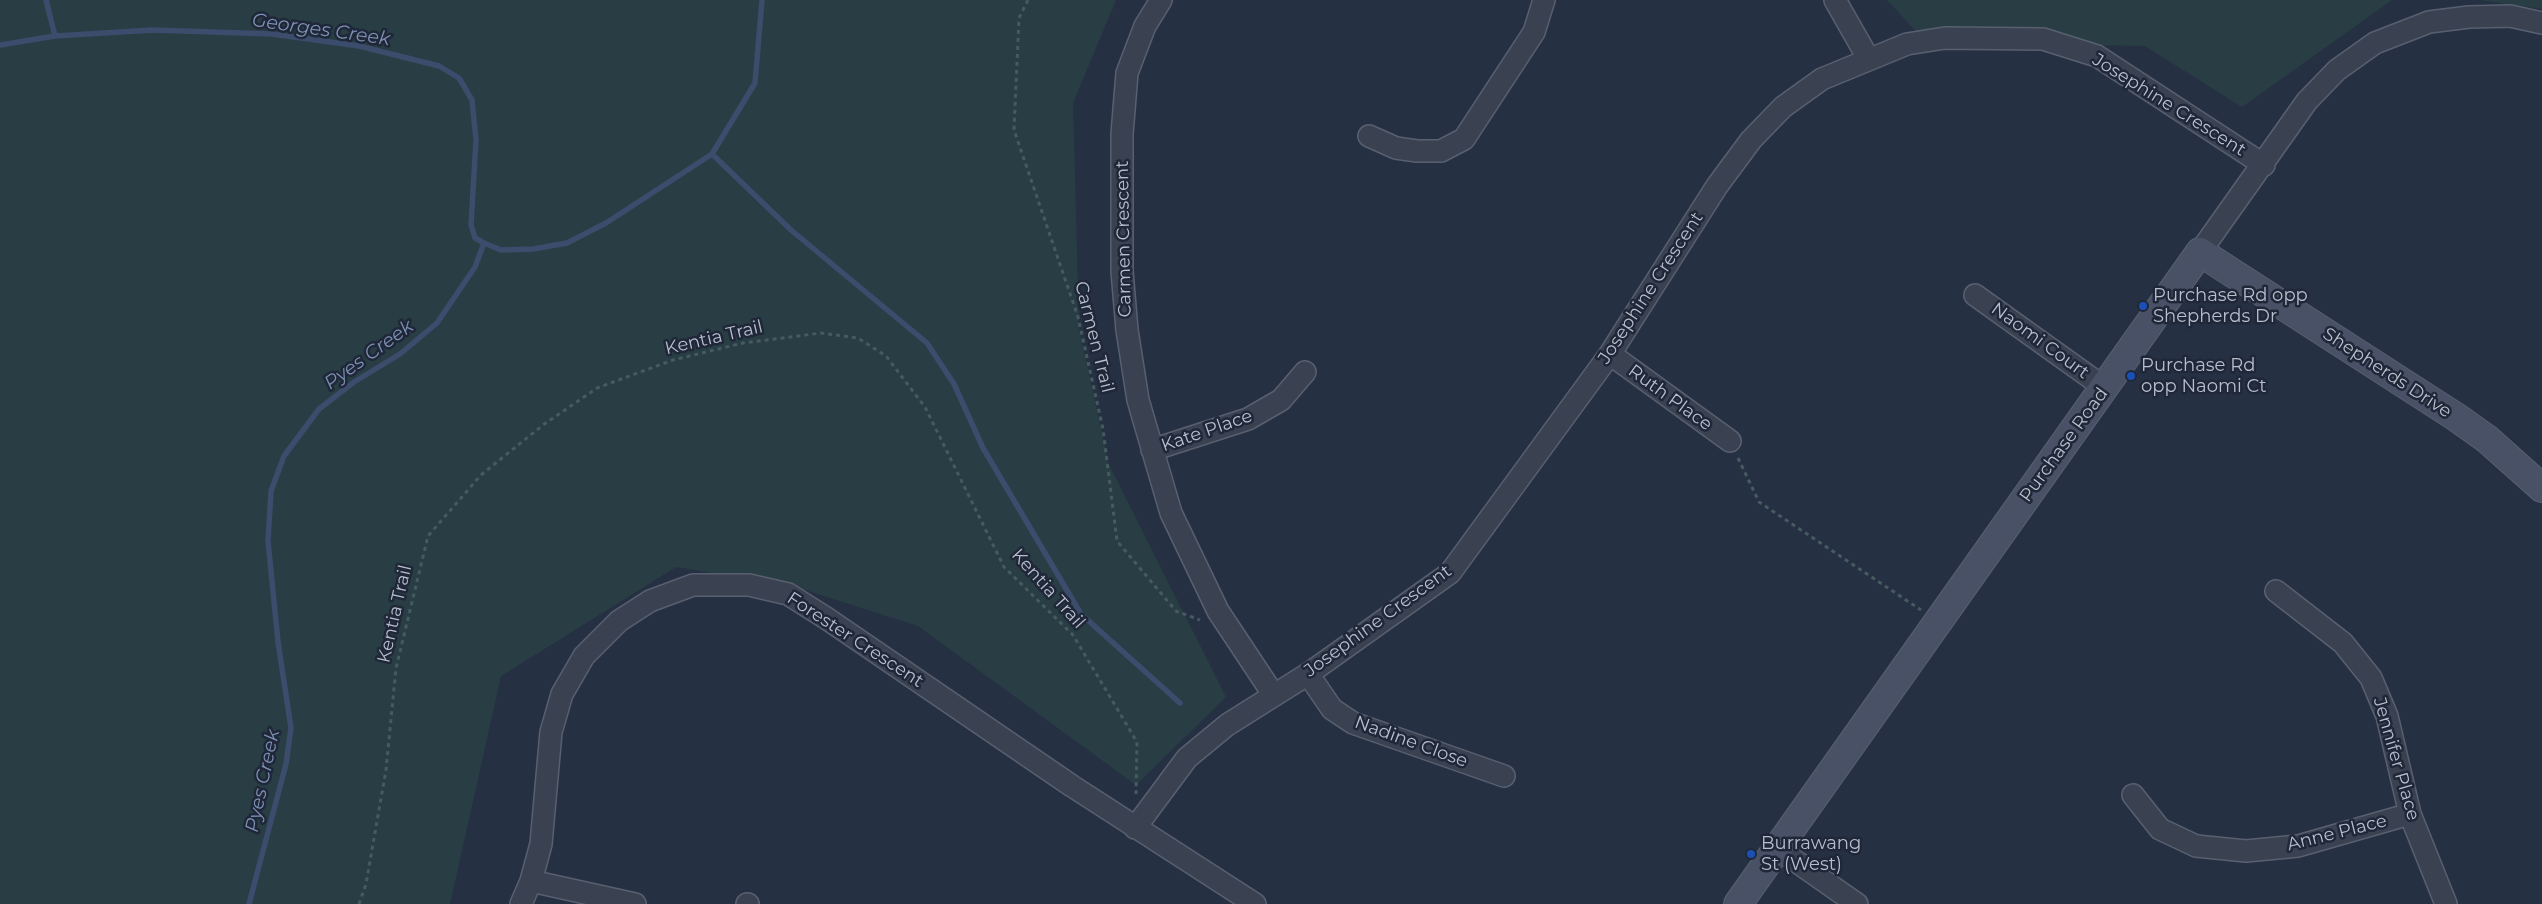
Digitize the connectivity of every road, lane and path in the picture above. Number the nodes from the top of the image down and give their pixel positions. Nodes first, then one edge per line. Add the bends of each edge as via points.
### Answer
1 (1028, 0) edge
2 (1161, 0) edge
3 (1544, 0) edge
4 (1835, 0) edge
5 (2542, 23) edge
6 (1868, 58) junction
7 (1369, 136) dead end
8 (2264, 165) junction
9 (2200, 252) junction
10 (1975, 295) dead end
11 (1610, 354) junction
12 (1305, 372) dead end
13 (2105, 388) junction
14 (1730, 441) joint
15 (1152, 450) junction
16 (2542, 488) edge
17 (2276, 591) dead end
18 (1939, 621) junction
19 (1231, 631) junction
20 (1308, 674) junction
21 (1273, 694) junction
22 (1504, 776) dead end
23 (2133, 795) dead end
24 (2410, 814) junction
25 (1135, 828) junction
26 (1777, 848) junction
27 (531, 881) junction
28 (359, 904) edge
29 (522, 904) edge
30 (635, 904) edge
31 (1254, 904) edge
32 (1738, 904) edge
33 (1857, 904) edge
34 (2446, 904) edge

1 - 19 path, Carmen Trail via 1019,18 1014,130 1078,317 1103,429 1118,541 1176,611
2 - 15 street, Carmen Crescent via 1144,26 1127,73 1122,134 1122,271 1127,330 1138,400
3 - 7 street via 1534,32 1464,139 1441,151 1417,151 1396,148
4 - 6 street
5 - 8 street, Purchase Road via 2510,16 2469,17 2429,22 2375,43 2336,70 2308,101
6 - 8 street, Josephine Crescent via 1907,44 1944,38 2043,39 2097,56
6 - 11 street, Josephine Crescent via 1822,79 1783,107 1751,140 1717,186
8 - 9 street, Purchase Road
9 - 13 main road, Purchase Road
9 - 16 main road, Shepherds Drive via 2456,417 2487,439
10 - 13 street, Naomi Court
11 - 14 street, Ruth Place
11 - 20 street, Josephine Crescent via 1450,573
12 - 15 street, Kate Place via 1281,400 1248,419
13 - 18 main road, Purchase Road
14 - 18 path via 1759,502
15 - 19 street, Carmen Crescent via 1171,513 1218,611
17 - 24 street, Jennifer Place via 2343,643 2371,678 2387,716
18 - 26 main road, Purchase Road
19 - 21 street, Carmen Crescent
20 - 21 street, Josephine Crescent
20 - 22 street, Nadine Close via 1332,709 1353,723
21 - 25 street, Josephine Crescent via 1227,725 1187,758
23 - 24 street, Anne Place via 2160,829 2196,846 2246,850 2298,846
24 - 34 street, Jennifer Place
25 - 27 street, Forester Crescent via 788,594 749,585 693,585 650,601 618,621 584,656 562,694 551,732 541,844
25 - 28 path, Kentia Trail via 1137,742 1073,635 1004,567 925,406 886,356 858,338 821,333 743,343 673,360 597,388 481,475 428,536 396,668 386,770 366,884
25 - 31 street, Forester Crescent
26 - 32 main road, Purchase Road
26 - 33 street
27 - 29 street, Forester Crescent
27 - 30 street

